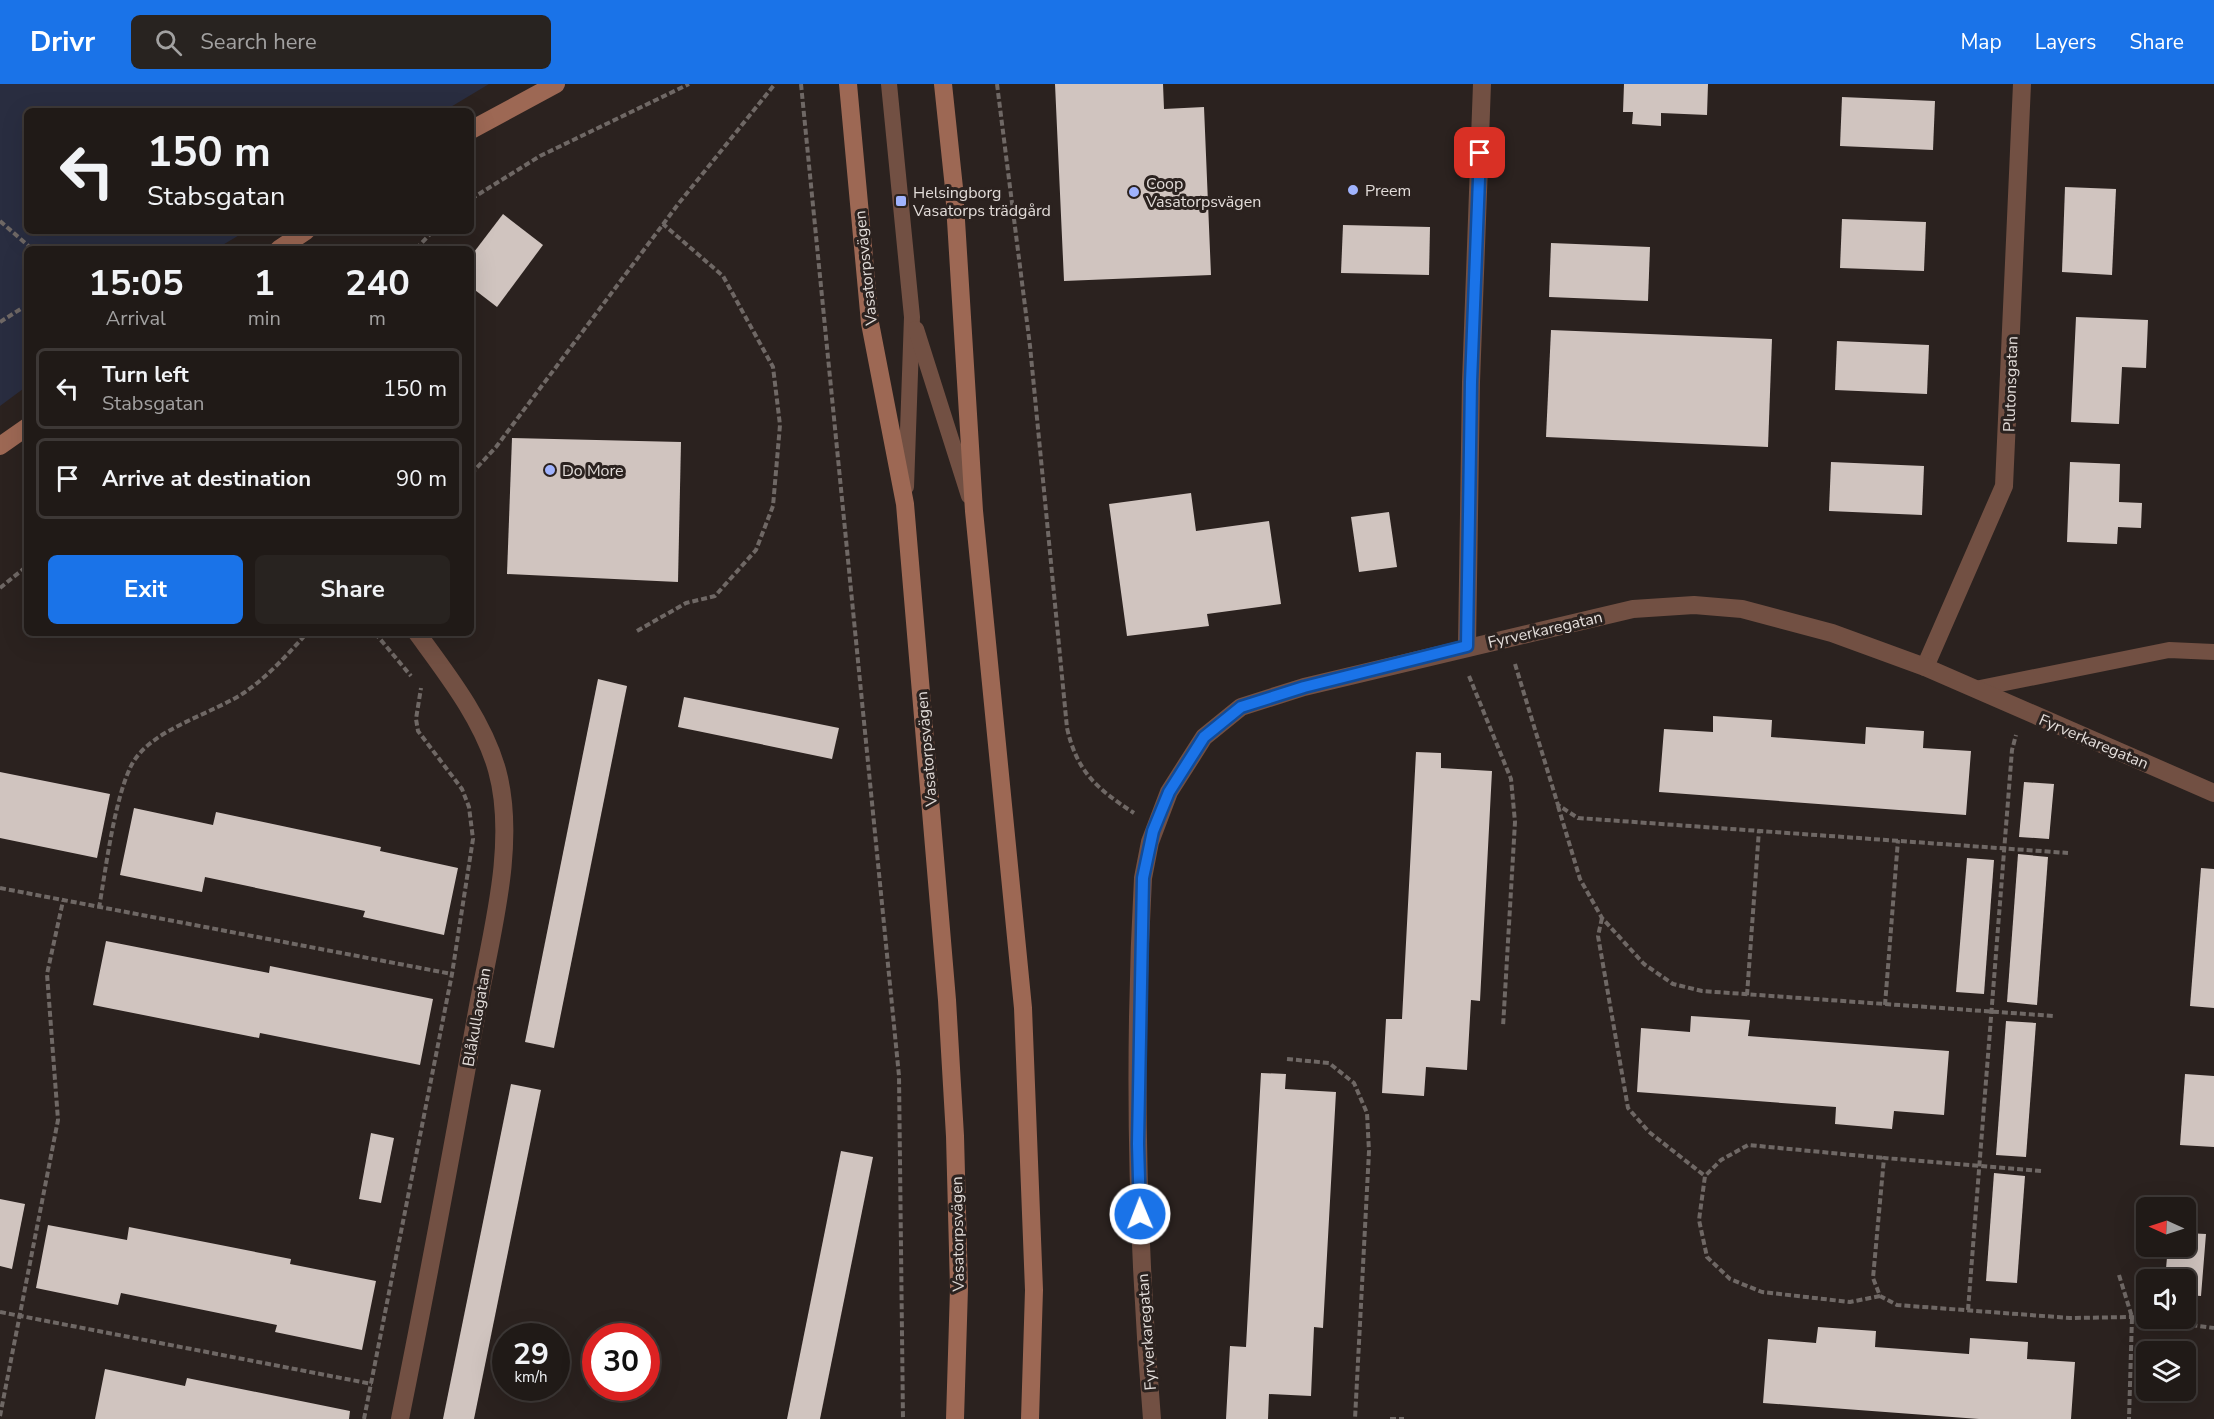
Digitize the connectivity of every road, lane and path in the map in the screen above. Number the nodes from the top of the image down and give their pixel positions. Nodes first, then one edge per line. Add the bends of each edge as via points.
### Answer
1 (556, 84) edge
2 (689, 84) edge
3 (775, 84) edge
4 (801, 84) edge
5 (848, 84) edge
6 (889, 84) edge
7 (943, 84) edge
8 (997, 84) edge
9 (1482, 84) edge
10 (2022, 84) edge
11 (474, 128) edge
12 (474, 197) edge
13 (0, 221) edge
14 (663, 224) junction
15 (302, 234) edge
16 (430, 234) edge
17 (29, 246) edge
18 (284, 246) edge
19 (419, 246) edge
20 (24, 307) edge
21 (912, 317) junction
22 (0, 322) edge
23 (24, 429) edge
24 (0, 446) edge
25 (474, 471) edge
26 (905, 504) junction
27 (974, 511) junction
28 (24, 568) edge
29 (0, 588) edge
30 (637, 631) dead end
31 (304, 636) edge
32 (378, 636) edge
33 (419, 636) edge
34 (1507, 639) junction
35 (1463, 648) junction
36 (2214, 652) edge
37 (1925, 667) junction
38 (421, 688) junction
39 (1975, 689) junction
40 (426, 693) dead end
41 (2023, 710) junction
42 (2214, 793) edge
43 (1558, 805) junction
44 (1155, 827) junction
45 (1759, 830) junction
46 (1898, 840) junction
47 (2004, 847) junction
48 (2068, 853) dead end
49 (0, 888) edge
50 (63, 901) junction
51 (99, 908) junction
52 (1602, 918) junction
53 (452, 974) junction
54 (482, 980) junction
55 (1747, 995) junction
56 (1885, 1005) junction
57 (1991, 1013) junction
58 (2054, 1016) dead end
59 (1503, 1027) dead end
60 (1287, 1059) dead end
61 (1884, 1158) junction
62 (1978, 1166) junction
63 (2041, 1171) dead end
64 (1705, 1176) junction
65 (2119, 1275) dead end
66 (1880, 1296) junction
67 (1968, 1310) junction
68 (0, 1312) edge
69 (18, 1315) junction
70 (2132, 1317) junction
71 (2214, 1328) edge
72 (371, 1384) junction
73 (406, 1391) junction
74 (0, 1416) edge
75 (364, 1419) edge
76 (400, 1419) edge
77 (903, 1419) edge
78 (955, 1419) edge
79 (1030, 1419) edge
80 (1152, 1419) edge
81 (1355, 1419) edge
82 (1390, 1419) edge
83 (1404, 1419) edge
84 (2129, 1419) edge

1 - 11 main road
2 - 12 path via 540,156
3 - 14 path
4 - 77 path via 899,1076
5 - 26 main road, Vasatorpsvägen via 870,323
6 - 21 lane
7 - 27 main road via 954,188
8 - 44 path via 1030,346 1067,728 1075,758 1091,780
9 - 35 street
10 - 37 street, Plutonsgatan via 2004,486
13 - 17 path
14 - 25 path via 496,447
14 - 30 path via 723,276 773,367 780,425 773,506 756,550 715,596 686,603
15 - 18 main road
16 - 19 path
20 - 22 path
21 - 26 lane
21 - 27 lane
23 - 24 main road
26 - 78 main road, Vasatorpsvägen via 955,1124 959,1287
27 - 79 main road via 1023,1020 1034,1290
28 - 29 path
31 - 51 path via 249,689 160,736 131,765
32 - 38 path
33 - 54 street, Blåkullagatan via 477,724 497,770 507,835
34 - 35 street, Fyrverkaregatan
34 - 37 street, Fyrverkaregatan via 1633,609 1694,605 1772,616
34 - 43 path
35 - 44 street, Fyrverkaregatan via 1304,687 1241,707 1216,725 1194,751 1169,792
35 - 59 path via 1511,779 1515,822
36 - 39 lane via 2169,650
37 - 39 street, Fyrverkaregatan
38 - 40 path
38 - 53 path via 418,731 462,789 474,829
39 - 41 street, Fyrverkaregatan
41 - 42 street, Fyrverkaregatan
41 - 47 path via 2012,750
43 - 45 path via 1578,818
43 - 52 path via 1580,879
44 - 80 street, Fyrverkaregatan via 1144,865 1141,902 1138,1144 1143,1307
45 - 46 path
45 - 55 path
46 - 47 path
46 - 56 path
47 - 48 path
47 - 57 path
49 - 50 path
50 - 51 path
50 - 69 path via 47,974 58,1120
51 - 53 path
52 - 55 path via 1644,964 1674,984 1702,992
52 - 64 path via 1598,936 1628,1108 1649,1132
53 - 54 path
53 - 72 path
54 - 73 street, Blåkullagatan
55 - 56 path
56 - 57 path
57 - 58 path
57 - 62 path
60 - 81 path via 1329,1063 1354,1083 1367,1113 1369,1151
61 - 62 path
61 - 64 path via 1748,1145 1721,1160
61 - 66 path via 1873,1278
62 - 63 path
62 - 67 path
64 - 66 path via 1699,1220 1707,1257 1730,1279 1762,1292 1850,1302
65 - 70 path
66 - 67 path via 1897,1305
67 - 70 path via 2070,1318
68 - 69 path
69 - 72 path
69 - 74 path
70 - 71 path
70 - 84 path
72 - 73 path
72 - 75 path
73 - 76 street, Blåkullagatan
82 - 83 path

